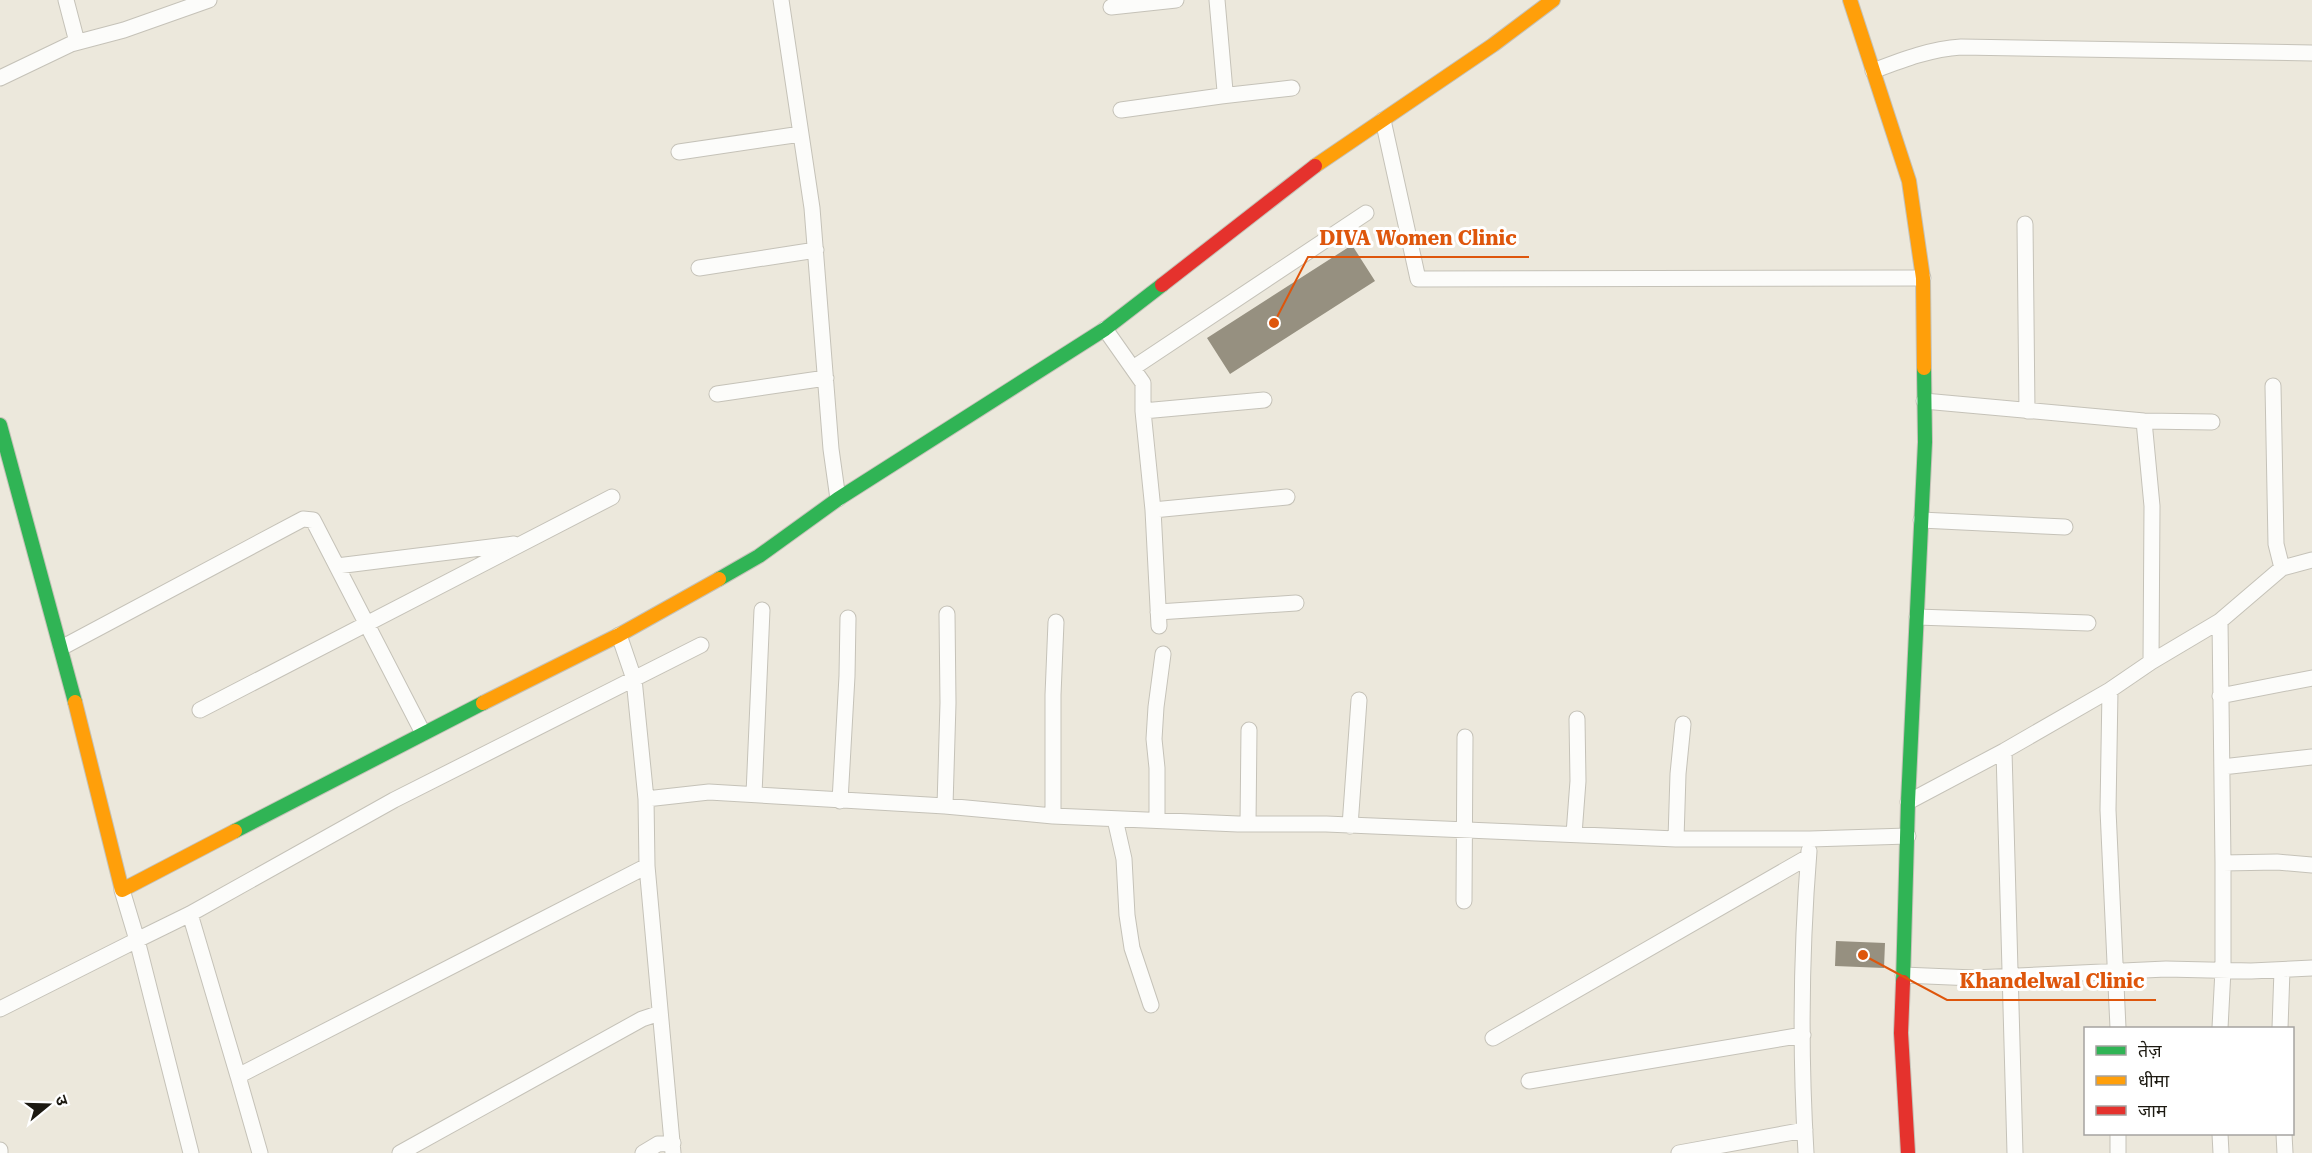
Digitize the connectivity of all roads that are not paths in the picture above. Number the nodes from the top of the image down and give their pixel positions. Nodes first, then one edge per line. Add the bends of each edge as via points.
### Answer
1 (66, 0) edge
2 (209, 0) edge
3 (782, 0) edge
4 (1176, 0) edge
5 (1217, 0) edge
6 (1553, 0) edge
7 (1850, 0) edge
8 (1111, 7) dead end
9 (77, 42) junction
10 (2312, 53) edge
11 (1873, 71) junction
12 (0, 78) edge
13 (1292, 88) dead end
14 (1221, 96) junction
15 (1121, 110) dead end
16 (1383, 120) junction
17 (801, 134) junction
18 (679, 152) dead end
19 (1366, 213) dead end
20 (2025, 224) dead end
21 (816, 250) junction
22 (699, 268) dead end
23 (1923, 278) junction
24 (1105, 329) junction
25 (1133, 368) junction
26 (826, 378) junction
27 (2273, 386) dead end
28 (717, 394) dead end
29 (1264, 400) dead end
30 (1924, 401) junction
31 (1143, 411) junction
32 (2027, 411) junction
33 (2144, 421) junction
34 (2212, 422) dead end
35 (0, 425) edge
36 (7, 479) edge
37 (612, 497) dead end
38 (1287, 497) dead end
39 (838, 499) junction
40 (1153, 510) junction
41 (1921, 520) junction
42 (2065, 527) dead end
43 (523, 543) junction
44 (2312, 560) edge
45 (337, 567) junction
46 (2282, 568) junction
47 (1296, 603) dead end
48 (762, 610) dead end
49 (947, 614) dead end
50 (1917, 616) junction
51 (848, 618) dead end
52 (2220, 621) junction
53 (1056, 622) dead end
54 (2088, 622) dead end
55 (367, 624) junction
56 (619, 635) junction
57 (701, 645) dead end
58 (61, 648) junction
59 (1163, 654) dead end
60 (2151, 662) junction
61 (2312, 678) edge
62 (634, 679) junction
63 (2110, 690) junction
64 (2220, 696) junction
65 (1359, 700) dead end
66 (200, 710) dead end
67 (1577, 719) dead end
68 (1683, 724) dead end
69 (1249, 730) dead end
70 (423, 733) junction
71 (1464, 737) dead end
72 (2004, 752) junction
73 (2312, 757) edge
74 (2222, 767) junction
75 (754, 794) junction
76 (646, 799) junction
77 (840, 801) junction
78 (1908, 802) junction
79 (945, 806) junction
80 (1053, 816) junction
81 (1115, 819) junction
82 (1157, 819) junction
83 (1248, 824) junction
84 (1350, 826) junction
85 (1464, 830) junction
86 (1574, 834) junction
87 (1908, 836) junction
88 (1676, 839) junction
89 (1810, 839) junction
90 (1808, 857) junction
91 (2223, 863) junction
92 (2312, 865) edge
93 (648, 866) junction
94 (122, 890) junction
95 (1464, 901) dead end
96 (190, 914) junction
97 (136, 940) junction
98 (2312, 968) edge
99 (2223, 970) junction
100 (2282, 970) junction
101 (2115, 971) junction
102 (1903, 975) junction
103 (2011, 977) junction
104 (1151, 1005) dead end
105 (0, 1009) edge
106 (660, 1013) junction
107 (2118, 1027) edge
108 (2220, 1027) edge
109 (2280, 1027) edge
110 (1803, 1035) junction
111 (1492, 1038) dead end
112 (238, 1076) junction
113 (1529, 1081) dead end
114 (1805, 1130) junction
115 (2118, 1135) edge
116 (2220, 1135) edge
117 (2284, 1135) edge
118 (673, 1148) edge
119 (191, 1153) edge
120 (260, 1153) edge
121 (400, 1153) edge
122 (643, 1153) edge
123 (1678, 1153) edge
124 (1806, 1153) edge
125 (1908, 1153) edge
126 (2015, 1153) edge
127 (2118, 1153) edge
128 (2221, 1153) edge
129 (2284, 1153) edge

1 - 9 street
2 - 9 street
3 - 17 street
4 - 8 street
5 - 14 street via 1225,91
6 - 16 street
7 - 11 street
9 - 12 street
10 - 11 street via 1961,47 1942,48
11 - 23 street via 1909,181
13 - 14 street
14 - 15 street
16 - 23 street via 1418,279
16 - 24 street via 1331,154
17 - 18 street
17 - 21 street
19 - 25 street
20 - 32 street
21 - 22 street
21 - 26 street
23 - 30 street
24 - 25 street
24 - 39 street
25 - 31 street via 1143,383
26 - 28 street
26 - 39 street
27 - 46 street via 2276,544
29 - 31 street
30 - 32 street
30 - 41 street
31 - 40 street
32 - 33 street
33 - 34 street
33 - 60 street via 2152,506
35 - 36 street
36 - 58 street
37 - 43 street
38 - 40 street
39 - 56 street via 759,556
40 - 47 street via 1159,619
41 - 42 street
41 - 50 street
43 - 45 street
43 - 55 street
44 - 46 street
45 - 55 street
45 - 58 street via 313,520 303,519
46 - 52 street
48 - 75 street
49 - 79 street
50 - 54 street
50 - 78 street
51 - 77 street
52 - 60 street
52 - 64 street
53 - 80 street
55 - 66 street
55 - 70 street
56 - 62 street
56 - 70 street
57 - 62 street
58 - 94 street
59 - 82 street via 1154,739
60 - 63 street
61 - 64 street
62 - 76 street
62 - 96 street via 393,800
63 - 72 street
63 - 101 street via 2108,810
64 - 74 street
65 - 84 street
67 - 86 street
68 - 88 street
69 - 83 street
70 - 94 street
71 - 85 street
72 - 78 street
72 - 103 street
73 - 74 street
74 - 91 street
75 - 76 street via 709,792
75 - 77 street
76 - 93 street
77 - 79 street
78 - 87 street
79 - 80 street
80 - 81 street
81 - 82 street
81 - 104 street via 1124,859 1132,948
82 - 83 street
83 - 84 street
84 - 85 street
85 - 86 street
85 - 95 street
86 - 88 street
87 - 89 street
87 - 102 street
88 - 89 street
89 - 90 street
90 - 110 street
90 - 111 street
91 - 92 street
91 - 99 street
93 - 106 street
93 - 112 street
94 - 97 street
96 - 97 street
96 - 112 street
97 - 105 street
97 - 119 street
98 - 100 street
99 - 100 street
99 - 101 street
99 - 108 street
100 - 109 street
101 - 103 street
101 - 107 street
102 - 103 street
102 - 125 street via 1901,1033
103 - 126 street
106 - 118 street
106 - 121 street via 642,1019
110 - 113 street
110 - 114 street
112 - 120 street
114 - 123 street
114 - 124 street
115 - 127 street
116 - 128 street
117 - 129 street
118 - 122 street via 658,1144

